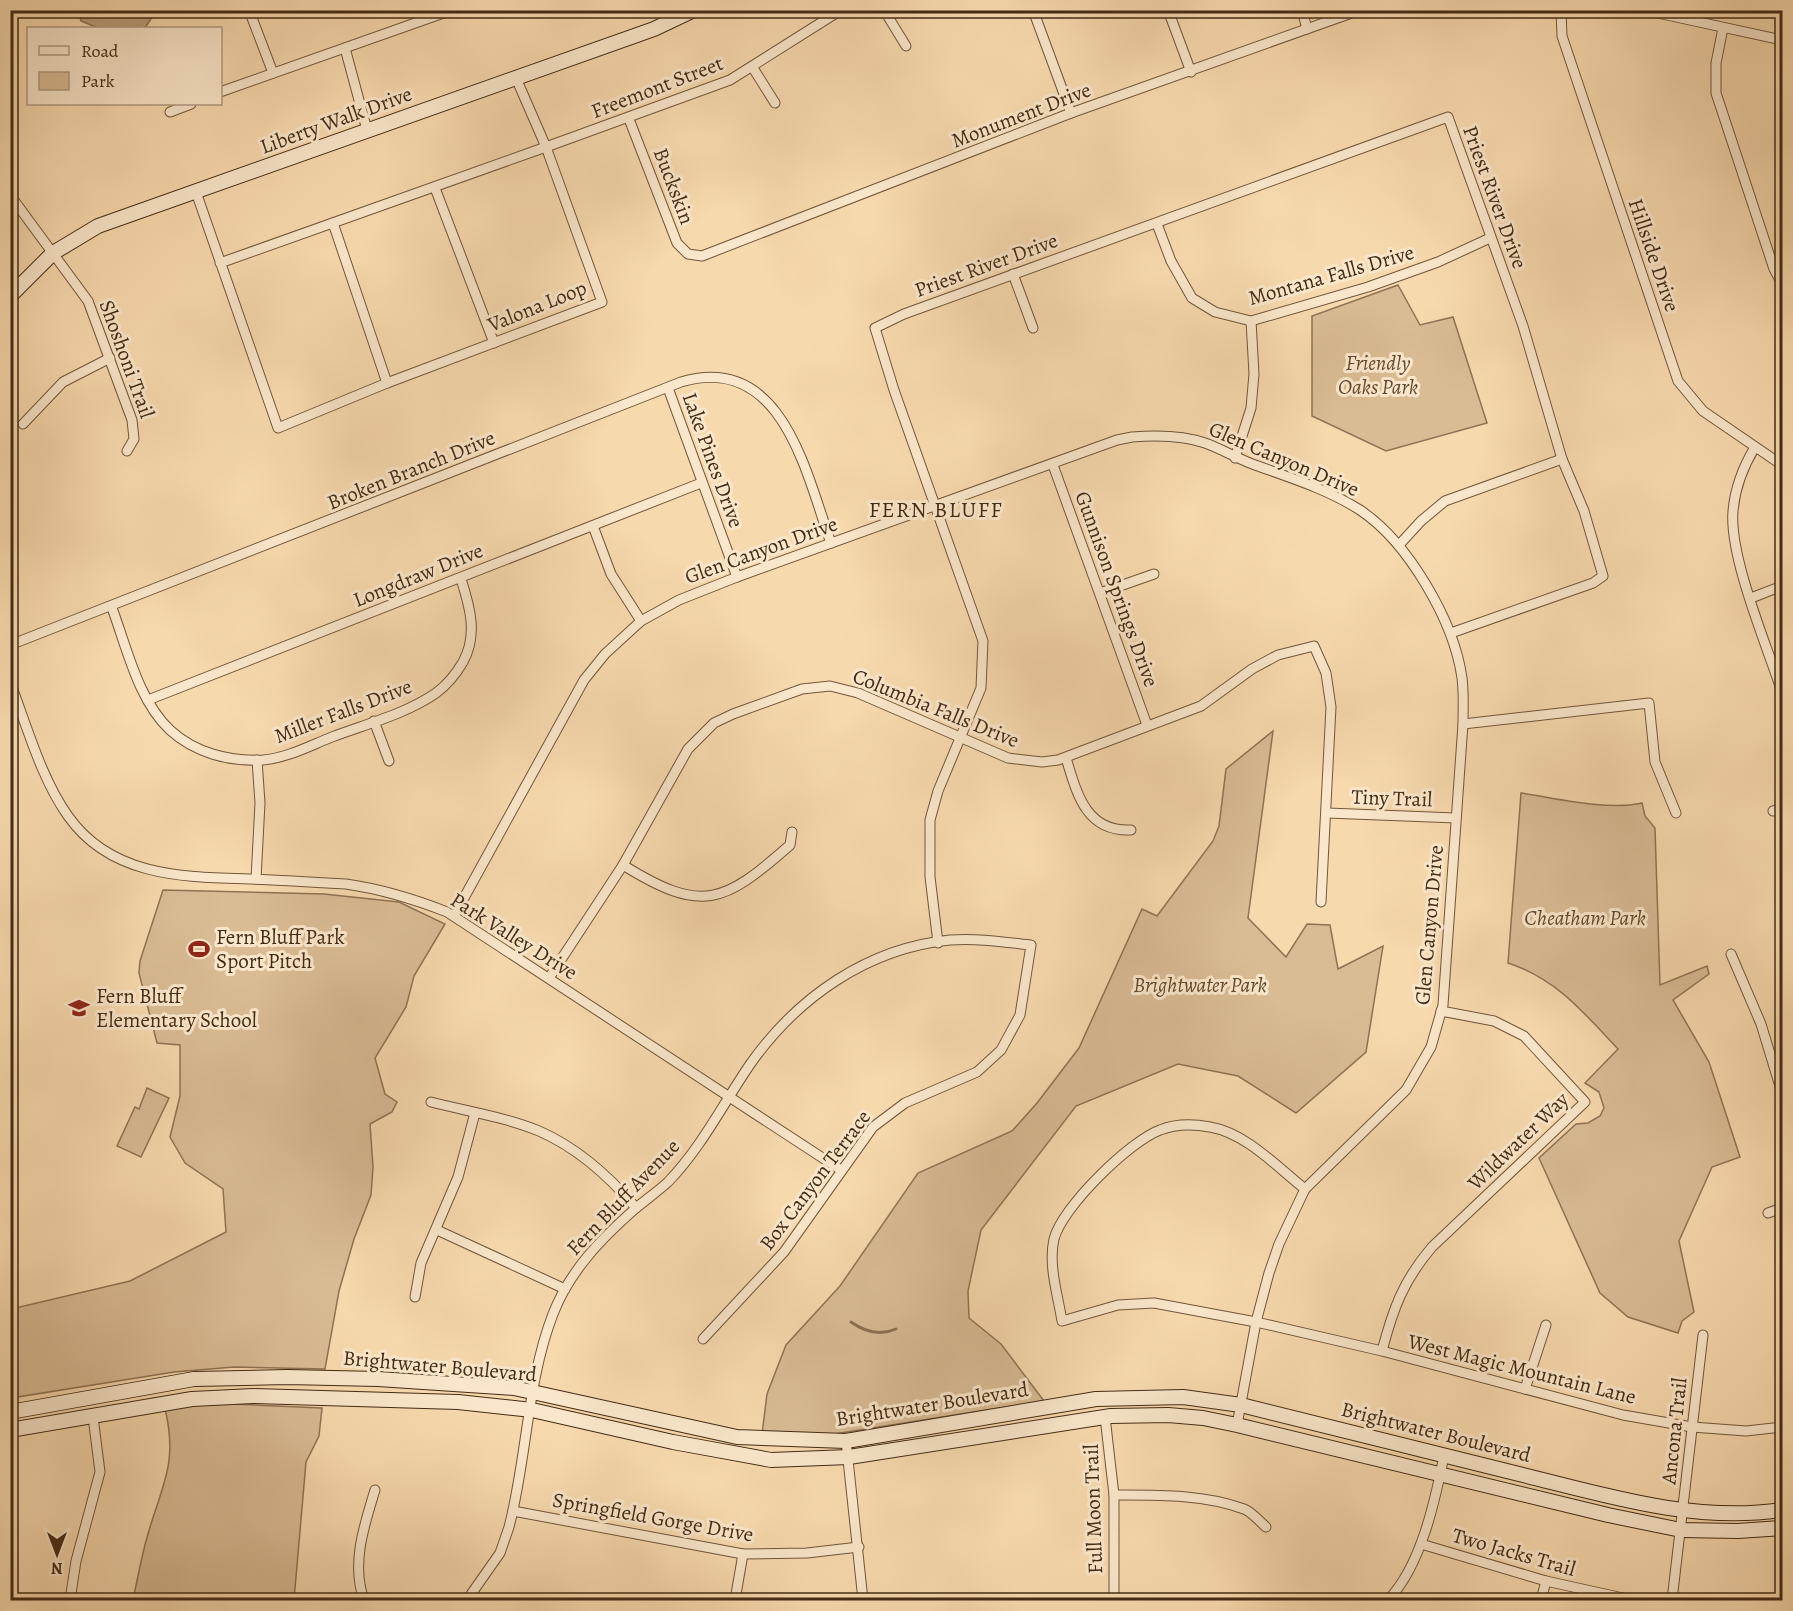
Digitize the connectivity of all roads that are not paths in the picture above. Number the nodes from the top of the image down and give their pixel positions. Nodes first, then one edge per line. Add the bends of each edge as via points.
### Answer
1 (249, 10) edge
2 (452, 10) edge
3 (694, 10) edge
4 (841, 10) edge
5 (884, 10) edge
6 (1033, 10) edge
7 (1168, 10) edge
8 (1302, 10) edge
9 (1360, 10) edge
10 (1561, 10) edge
11 (1644, 10) edge
12 (1307, 28) junction
13 (1723, 28) junction
14 (1782, 40) edge
15 (906, 46) dead end
16 (345, 48) junction
17 (753, 68) junction
18 (1191, 72) junction
19 (273, 73) junction
20 (516, 78) junction
21 (222, 91) edge
22 (775, 103) dead end
23 (188, 105) edge
24 (170, 112) dead end
25 (1071, 113) junction
26 (629, 118) junction
27 (367, 130) junction
28 (546, 147) junction
29 (435, 188) junction
30 (196, 192) junction
31 (10, 195) edge
32 (333, 223) junction
33 (1157, 224) junction
34 (1490, 238) junction
35 (53, 253) junction
36 (697, 256) joint
37 (220, 263) junction
38 (1013, 274) junction
39 (1782, 284) edge
40 (10, 296) edge
41 (1251, 321) junction
42 (1032, 328) dead end
43 (494, 343) junction
44 (110, 358) junction
45 (387, 383) junction
46 (668, 388) junction
47 (23, 424) dead end
48 (1755, 447) junction
49 (127, 451) dead end
50 (1235, 458) junction
51 (1562, 459) junction
52 (1053, 465) junction
53 (1782, 465) edge
54 (701, 483) junction
55 (936, 507) junction
56 (593, 526) junction
57 (831, 543) junction
58 (1399, 545) junction
59 (1154, 574) dead end
60 (736, 577) junction
61 (460, 579) junction
62 (1782, 586) edge
63 (1100, 593) junction
64 (1751, 598) junction
65 (112, 608) junction
66 (641, 621) junction
67 (1451, 633) junction
68 (10, 645) edge
69 (10, 682) edge
70 (1782, 692) edge
71 (148, 700) junction
72 (374, 721) junction
73 (1463, 724) junction
74 (1148, 725) junction
75 (961, 738) junction
76 (1066, 758) junction
77 (257, 760) junction
78 (389, 761) dead end
79 (1327, 813) junction
80 (1676, 813) dead end
81 (1456, 818) junction
82 (1131, 830) dead end
83 (792, 832) dead end
84 (623, 865) junction
85 (256, 879) junction
86 (1321, 902) dead end
87 (454, 916) junction
88 (938, 942) junction
89 (1031, 945) joint
90 (1731, 954) dead end
91 (549, 978) junction
92 (1442, 1011) junction
93 (1782, 1094) edge
94 (729, 1098) junction
95 (431, 1102) dead end
96 (475, 1113) junction
97 (842, 1170) junction
98 (1305, 1189) junction
99 (636, 1208) junction
100 (1782, 1208) edge
101 (1768, 1213) dead end
102 (437, 1230) junction
103 (565, 1289) junction
104 (415, 1297) dead end
105 (1256, 1322) junction
106 (1546, 1325) dead end
107 (1703, 1335) dead end
108 (703, 1338) dead end
109 (1382, 1351) junction
110 (1526, 1389) junction
111 (534, 1393) junction
112 (1241, 1406) junction
113 (532, 1410) junction
114 (10, 1412) edge
115 (93, 1417) junction
116 (1106, 1417) junction
117 (1237, 1425) junction
118 (1692, 1426) junction
119 (1782, 1427) edge
120 (10, 1430) edge
121 (846, 1442) junction
122 (1444, 1456) junction
123 (849, 1457) junction
124 (1440, 1474) junction
125 (375, 1490) dead end
126 (1114, 1495) junction
127 (1684, 1510) junction
128 (1782, 1510) edge
129 (513, 1511) junction
130 (1266, 1527) dead end
131 (1782, 1528) edge
132 (1681, 1530) junction
133 (1421, 1544) junction
134 (859, 1547) junction
135 (743, 1554) junction
136 (1546, 1581) junction
137 (70, 1600) edge
138 (364, 1600) edge
139 (467, 1600) edge
140 (735, 1600) edge
141 (863, 1600) edge
142 (1114, 1600) edge
143 (1388, 1600) edge
144 (1541, 1600) edge
145 (1632, 1600) edge
146 (1672, 1600) edge

1 - 19 street
2 - 16 street
3 - 20 street, Liberty Walk Drive
4 - 17 street, Freemont Street
5 - 15 street
6 - 25 street
7 - 18 street
8 - 12 street
9 - 12 street, Monument Drive
10 - 48 street, Hillside Drive via 1562,36 1678,381 1702,411
11 - 13 street
12 - 18 street, Monument Drive
13 - 14 street
13 - 39 street via 1716,63 1716,93
16 - 19 street
16 - 27 street
17 - 22 street
17 - 26 street, Freemont Street via 708,90
18 - 25 street, Monument Drive
19 - 21 street
20 - 27 street, Liberty Walk Drive
20 - 28 street
23 - 24 street
25 - 36 street, Monument Drive
26 - 28 street, Freemont Street
26 - 36 street, Buckskin via 677,243 688,254
27 - 30 street, Liberty Walk Drive
28 - 29 street
28 - 43 street, Valona Loop via 602,302
29 - 32 street
29 - 43 street
30 - 35 street, Liberty Walk Drive via 98,226
30 - 37 street, Valona Loop
31 - 35 street, Shoshoni Trail
32 - 37 street
32 - 45 street
33 - 34 street, Priest River Drive via 1448,117
33 - 38 street, Priest River Drive
33 - 41 street, Montana Falls Drive via 1171,261 1192,298 1215,312
34 - 41 street, Montana Falls Drive via 1368,287
34 - 51 street, Priest River Drive via 1523,326
35 - 40 street, Liberty Walk Drive
35 - 44 street, Shoshoni Trail via 88,301
37 - 45 street, Valona Loop via 278,428
38 - 42 street
38 - 55 street, Priest River Drive via 875,328
41 - 50 street via 1251,408
43 - 45 street, Valona Loop
44 - 47 street via 63,382
44 - 49 street, Shoshoni Trail via 134,430
46 - 54 street, Lake Pines Drive
46 - 57 street, Broken Branch Drive via 717,378 745,386 775,407 787,427
46 - 65 street, Broken Branch Drive
48 - 53 street, Hillside Drive
48 - 64 street via 1740,476 1732,519
50 - 52 street, Glen Canyon Drive via 1204,443 1148,436 1117,440
50 - 58 street, Glen Canyon Drive via 1322,490 1361,511
51 - 58 street via 1445,501
51 - 67 street, Priest River Drive via 1584,511 1603,576 1593,583
52 - 55 street, Glen Canyon Drive
52 - 63 street, Gunnison Springs Drive
54 - 56 street, Longdraw Drive
54 - 60 street, Lake Pines Drive
55 - 57 street, Glen Canyon Drive
55 - 75 street via 982,641 981,688
56 - 61 street, Longdraw Drive
56 - 66 street via 611,574
57 - 60 street, Glen Canyon Drive
58 - 67 street, Glen Canyon Drive
59 - 63 street
60 - 66 street, Glen Canyon Drive via 679,600
61 - 71 street, Longdraw Drive
61 - 72 street, Miller Falls Drive via 472,617 464,661 436,692
62 - 64 street
63 - 74 street, Gunnison Springs Drive
64 - 70 street
65 - 68 street, Broken Branch Drive
65 - 71 street, Miller Falls Drive
66 - 87 street, Glen Canyon Drive via 584,680
67 - 73 street, Glen Canyon Drive via 1462,678
69 - 85 street, Park Valley Drive via 57,798 92,840 120,859 150,871 182,877
71 - 77 street, Miller Falls Drive via 170,729 188,743 224,758
72 - 77 street, Miller Falls Drive via 280,757
72 - 78 street
73 - 80 street via 1649,703 1655,762
73 - 81 street, Glen Canyon Drive
74 - 76 street, Columbia Falls Drive
74 - 79 street, Columbia Falls Drive via 1201,706 1278,655 1314,646 1326,673 1331,707
75 - 76 street, Columbia Falls Drive via 1021,762
75 - 84 street, Columbia Falls Drive via 858,693 830,686 802,689 733,714 708,728 688,749
75 - 88 street via 938,790 929,828
76 - 82 street via 1075,788 1093,817 1114,831
77 - 85 street via 260,803
79 - 81 street, Tiny Trail
79 - 86 street, Columbia Falls Drive
81 - 92 street, Glen Canyon Drive
83 - 84 street via 790,845 753,877 721,893 693,896 668,891
84 - 91 street, Columbia Falls Drive
85 - 87 street, Park Valley Drive via 370,887 417,900
87 - 91 street, Park Valley Drive
88 - 89 street, Fern Bluff Avenue via 974,940
88 - 94 street, Fern Bluff Avenue via 888,954 822,988 765,1044
89 - 97 street, Box Canyon Terrace via 1020,1015 1001,1050 977,1072 905,1103 885,1116
90 - 93 street via 1761,1024
91 - 94 street, Park Valley Drive
92 - 98 street, Glen Canyon Drive via 1431,1047 1406,1090
92 - 109 street, Wildwater Way via 1494,1021 1524,1036 1585,1102 1432,1247 1412,1271 1393,1308
94 - 97 street, Park Valley Drive
94 - 99 street, Fern Bluff Avenue via 675,1173
95 - 96 street
96 - 99 street via 525,1126 552,1138 598,1168
96 - 102 street via 465,1155
97 - 108 street, Box Canyon Terrace via 784,1252
98 - 105 street, Glen Canyon Drive via 1279,1244
98 - 105 street, West Magic Mountain Lane via 1236,1136 1189,1124 1160,1130 1133,1145 1082,1194 1064,1216 1054,1239 1053,1262 1062,1321 1118,1305 1154,1303
99 - 103 street, Fern Bluff Avenue via 588,1255
100 - 101 street
102 - 103 street
102 - 104 street via 421,1263
103 - 111 street, Fern Bluff Avenue via 546,1335
105 - 109 street, West Magic Mountain Lane
105 - 112 street, Glen Canyon Drive
106 - 110 street
107 - 118 street, Ancona Trail
109 - 110 street, West Magic Mountain Lane
110 - 118 street, West Magic Mountain Lane via 1623,1415
111 - 113 street, Fern Bluff Avenue
111 - 114 street, Brightwater Boulevard via 514,1388 378,1379 194,1379
111 - 121 street, Brightwater Boulevard via 736,1437
112 - 117 street, Glen Canyon Drive
112 - 121 street, Brightwater Boulevard via 1183,1397 1096,1399
112 - 122 street, Brightwater Boulevard
113 - 115 street, Brightwater Boulevard via 458,1402 253,1396 192,1399
113 - 123 street, Brightwater Boulevard via 771,1460
113 - 129 street, Fern Bluff Avenue
115 - 120 street, Brightwater Boulevard
115 - 137 street via 100,1472 76,1561
116 - 117 street, Brightwater Boulevard via 1168,1415
116 - 123 street, Brightwater Boulevard
116 - 126 street, Full Moon Trail
117 - 124 street, Brightwater Boulevard
118 - 119 street, West Magic Mountain Lane via 1746,1431
118 - 127 street, Ancona Trail
121 - 123 street
122 - 124 street
122 - 127 street, Brightwater Boulevard
123 - 134 street
124 - 132 street, Brightwater Boulevard
124 - 133 street
125 - 138 street via 358,1560
126 - 130 street via 1208,1500 1246,1509
126 - 142 street, Full Moon Trail
127 - 128 street, Brightwater Boulevard via 1754,1514
127 - 132 street, Ancona Trail
129 - 135 street, Springfield Gorge Drive
129 - 139 street, Fern Bluff Avenue via 500,1552
131 - 132 street, Brightwater Boulevard
132 - 146 street, Ancona Trail
133 - 136 street, Two Jacks Trail
133 - 143 street
134 - 135 street, Springfield Gorge Drive
134 - 141 street
135 - 140 street
136 - 144 street
136 - 145 street, Two Jacks Trail

